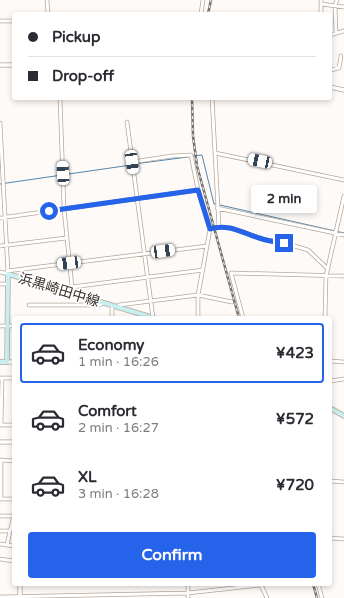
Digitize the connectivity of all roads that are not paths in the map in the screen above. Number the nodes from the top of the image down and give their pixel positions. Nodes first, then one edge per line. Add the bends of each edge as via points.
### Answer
1 (47, 0) edge
2 (203, 0) edge
3 (337, 0) edge
4 (321, 2) edge
5 (335, 6) junction
6 (344, 7) edge
7 (48, 12) edge
8 (201, 12) edge
9 (0, 21) edge
10 (12, 21) edge
11 (344, 31) edge
12 (336, 33) junction
13 (332, 34) edge
14 (341, 56) dead end
15 (0, 65) edge
16 (12, 65) edge
17 (332, 70) edge
18 (332, 87) edge
19 (344, 90) edge
20 (60, 100) edge
21 (212, 100) edge
22 (127, 122) dead end
23 (0, 123) edge
24 (0, 135) edge
25 (215, 153) junction
26 (132, 162) junction
27 (344, 180) edge
28 (1, 187) edge
29 (198, 190) junction
30 (344, 196) edge
31 (137, 198) junction
32 (217, 208) junction
33 (64, 209) junction
34 (0, 218) edge
35 (5, 218) junction
36 (219, 227) junction
37 (210, 229) junction
38 (336, 233) junction
39 (344, 235) edge
40 (66, 238) junction
41 (0, 246) edge
42 (6, 246) junction
43 (207, 246) junction
44 (144, 254) junction
45 (69, 263) junction
46 (328, 269) junction
47 (203, 270) junction
48 (0, 272) edge
49 (8, 273) junction
50 (326, 276) junction
51 (344, 276) edge
52 (147, 277) junction
53 (0, 284) edge
54 (8, 284) junction
55 (72, 287) junction
56 (61, 290) junction
57 (198, 295) junction
58 (150, 301) junction
59 (232, 302) dead end
60 (103, 303) junction
61 (29, 305) dead end
62 (112, 306) junction
63 (118, 308) junction
64 (112, 316) edge
65 (146, 316) edge
66 (153, 316) edge
67 (198, 316) edge
68 (242, 316) edge
69 (326, 316) edge
70 (0, 326) edge
71 (7, 326) junction
72 (12, 326) edge
73 (332, 361) edge
74 (0, 362) edge
75 (7, 362) junction
76 (12, 362) edge
77 (344, 362) edge
78 (1, 378) edge
79 (12, 378) edge
80 (344, 379) edge
81 (332, 381) edge
82 (332, 409) edge
83 (344, 416) edge
84 (1, 425) edge
85 (12, 425) edge
86 (0, 442) edge
87 (12, 442) edge
88 (1, 460) edge
89 (12, 461) edge
90 (332, 481) edge
91 (344, 482) edge
92 (0, 499) edge
93 (12, 499) edge
94 (0, 516) edge
95 (12, 516) edge
96 (12, 524) edge
97 (0, 531) edge
98 (10, 531) junction
99 (332, 538) edge
100 (344, 539) edge
101 (0, 544) edge
102 (7, 545) junction
103 (12, 546) edge
104 (0, 559) edge
105 (12, 561) edge
106 (20, 586) edge
107 (188, 586) edge
108 (251, 586) edge
109 (261, 586) edge
110 (319, 586) edge
111 (188, 592) junction
112 (122, 596) edge
113 (0, 597) edge
114 (20, 597) edge
115 (188, 598) edge
116 (266, 598) edge
117 (322, 598) edge

1 - 7 street
2 - 8 street
3 - 5 street
4 - 5 street
5 - 6 street
5 - 12 street
9 - 10 street
11 - 12 street
12 - 13 street
14 - 17 street via 339,68
15 - 16 street
18 - 19 street
20 - 33 street
21 - 25 street
22 - 26 street
23 - 24 street
24 - 28 street
25 - 27 street
25 - 32 street
26 - 29 street via 191,155
26 - 31 street
28 - 35 street
29 - 31 street
29 - 37 street
30 - 38 street
31 - 33 street
31 - 44 street
32 - 36 street
32 - 38 street
33 - 35 street
33 - 40 street
34 - 35 street
35 - 42 street
36 - 37 street
36 - 46 street via 231,228 269,242 284,243 308,250
37 - 43 street
38 - 39 street
38 - 46 street
40 - 42 street
40 - 45 street
41 - 42 street
42 - 49 street
43 - 44 street
43 - 47 street
44 - 45 street
44 - 52 street
45 - 49 street
45 - 55 street
46 - 50 street
47 - 52 street
47 - 57 street
48 - 49 street
49 - 54 main road, 浜黒崎田中線
49 - 56 main road, 浜黒崎田中線
50 - 51 street
50 - 68 street via 231,273
50 - 69 street
52 - 55 street
52 - 58 street
53 - 54 street
54 - 71 main road, 浜黒崎田中線
55 - 56 street
56 - 60 main road, 浜黒崎田中線
57 - 58 street
57 - 59 street
57 - 67 street
58 - 63 street via 119,305
58 - 66 street
60 - 61 street
60 - 62 main road, 浜黒崎田中線
62 - 63 main road, 浜黒崎田中線
62 - 64 street
63 - 65 main road, 浜黒崎田中線
70 - 71 street
71 - 72 street
71 - 75 main road, 浜黒崎田中線
73 - 77 street
74 - 75 main road
75 - 76 street
78 - 79 street
78 - 84 street
80 - 81 street
82 - 83 main road
84 - 85 street
86 - 87 street
88 - 89 street
88 - 92 street
90 - 91 street
92 - 93 street
94 - 95 street
96 - 98 street
97 - 98 street
98 - 102 street
99 - 100 street
101 - 102 street
102 - 103 street
104 - 105 street
106 - 114 street
107 - 111 street
108 - 111 street
109 - 116 street
110 - 117 street
111 - 112 street
111 - 115 street
112 - 114 street
113 - 114 street

